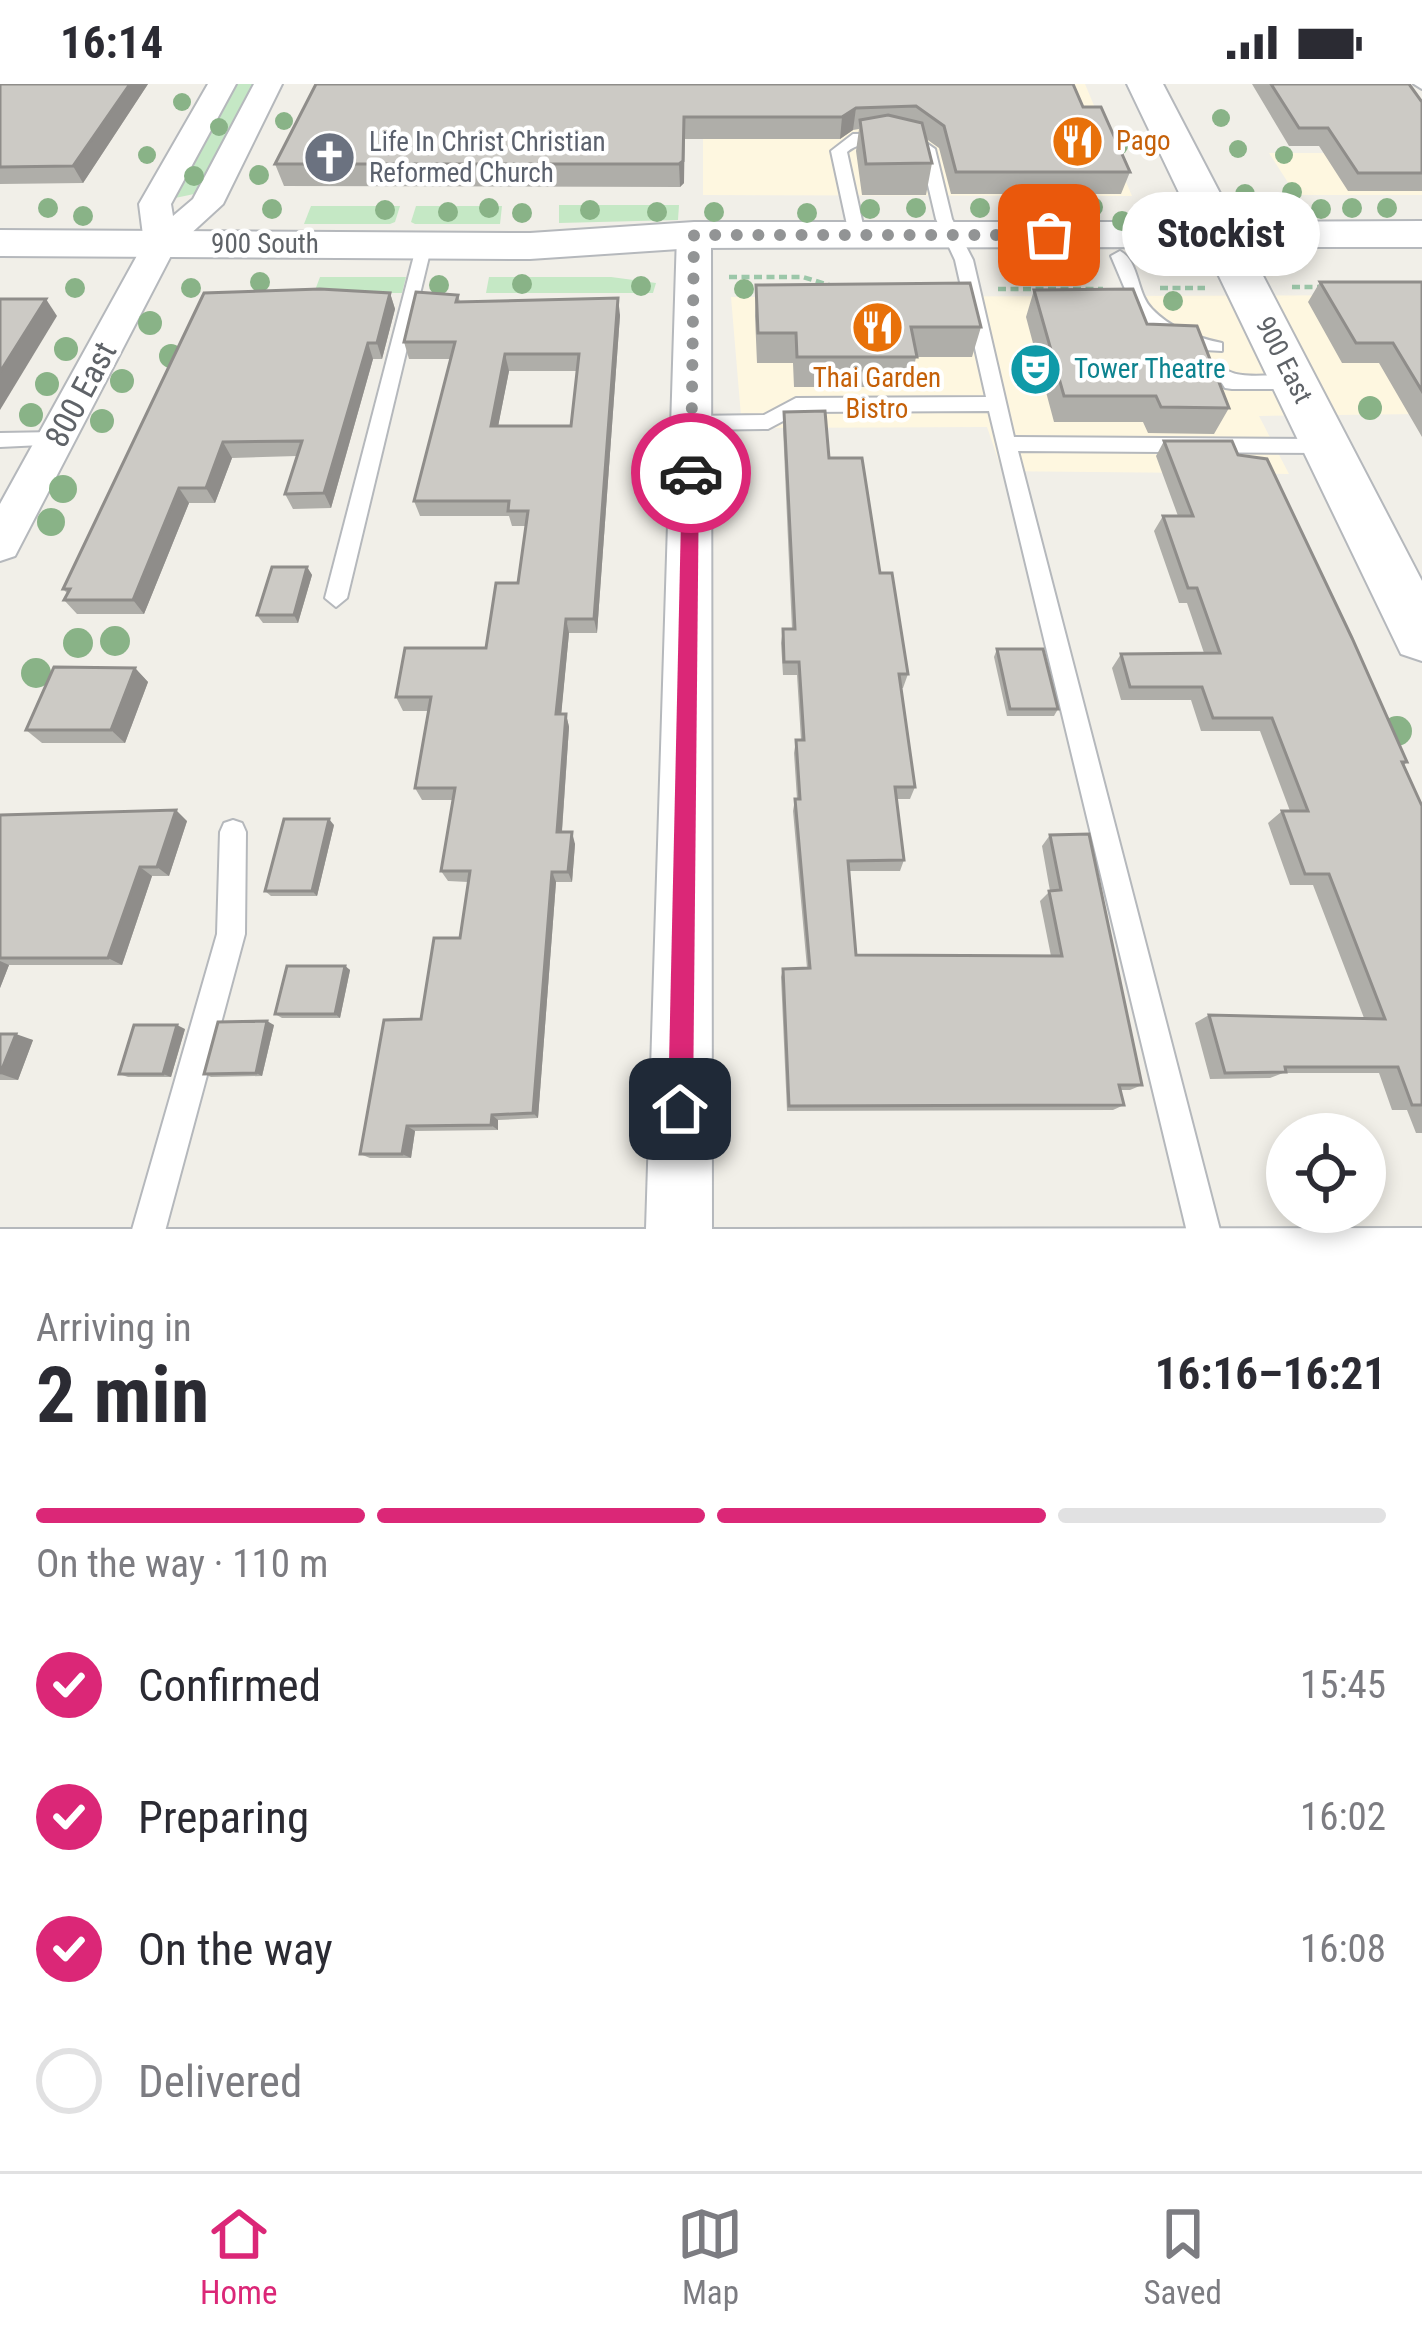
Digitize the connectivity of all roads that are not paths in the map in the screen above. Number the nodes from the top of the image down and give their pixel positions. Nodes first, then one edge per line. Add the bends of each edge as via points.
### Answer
1 (222, 84) edge
2 (268, 84) edge
3 (1145, 84) edge
4 (857, 234) junction
5 (1422, 234) edge
6 (0, 243) edge
7 (161, 244) junction
8 (424, 244) junction
9 (694, 247) junction
10 (959, 247) junction
11 (1120, 256) junction
12 (1422, 259) edge
13 (1223, 260) junction
14 (1215, 347) dead end
15 (1228, 377) dead end
16 (1295, 383) junction
17 (996, 404) junction
18 (692, 423) junction
19 (56, 439) junction
20 (0, 440) edge
21 (1006, 444) junction
22 (1326, 446) junction
23 (0, 544) edge
24 (336, 598) dead end
25 (1422, 637) edge
26 (233, 832) dead end
27 (1422, 1262) edge
28 (0, 1263) edge
29 (1213, 1266) edge
30 (138, 1267) edge
31 (678, 1267) edge

1 - 7 street, 800 East via 155,204
2 - 7 street, 800 East via 206,204
3 - 13 street, 900 East
4 - 9 street, 900 South
4 - 10 street, 900 South
4 - 10 lane via 839,152 854,139 912,138 927,149
5 - 13 street, 900 South
6 - 7 street, 900 South
7 - 8 street, 900 South
7 - 19 street, 800 East
8 - 9 street, 900 South via 598,256
8 - 24 lane
9 - 10 street, 900 South
9 - 18 street
10 - 11 street, 900 South
10 - 13 street, 900 South
10 - 17 lane
11 - 13 street, 900 South
11 - 14 lane via 1142,311 1193,345
12 - 13 street, 900 South
13 - 16 street, 900 East
15 - 16 lane
16 - 22 street, 900 East
17 - 18 lane via 796,405 768,422
17 - 21 lane
18 - 31 street
19 - 20 lane
19 - 23 street, 800 East
21 - 22 lane
21 - 29 lane
22 - 25 street, 900 East
26 - 30 lane via 231,934
27 - 29 street
28 - 30 street
29 - 31 street
30 - 31 street

